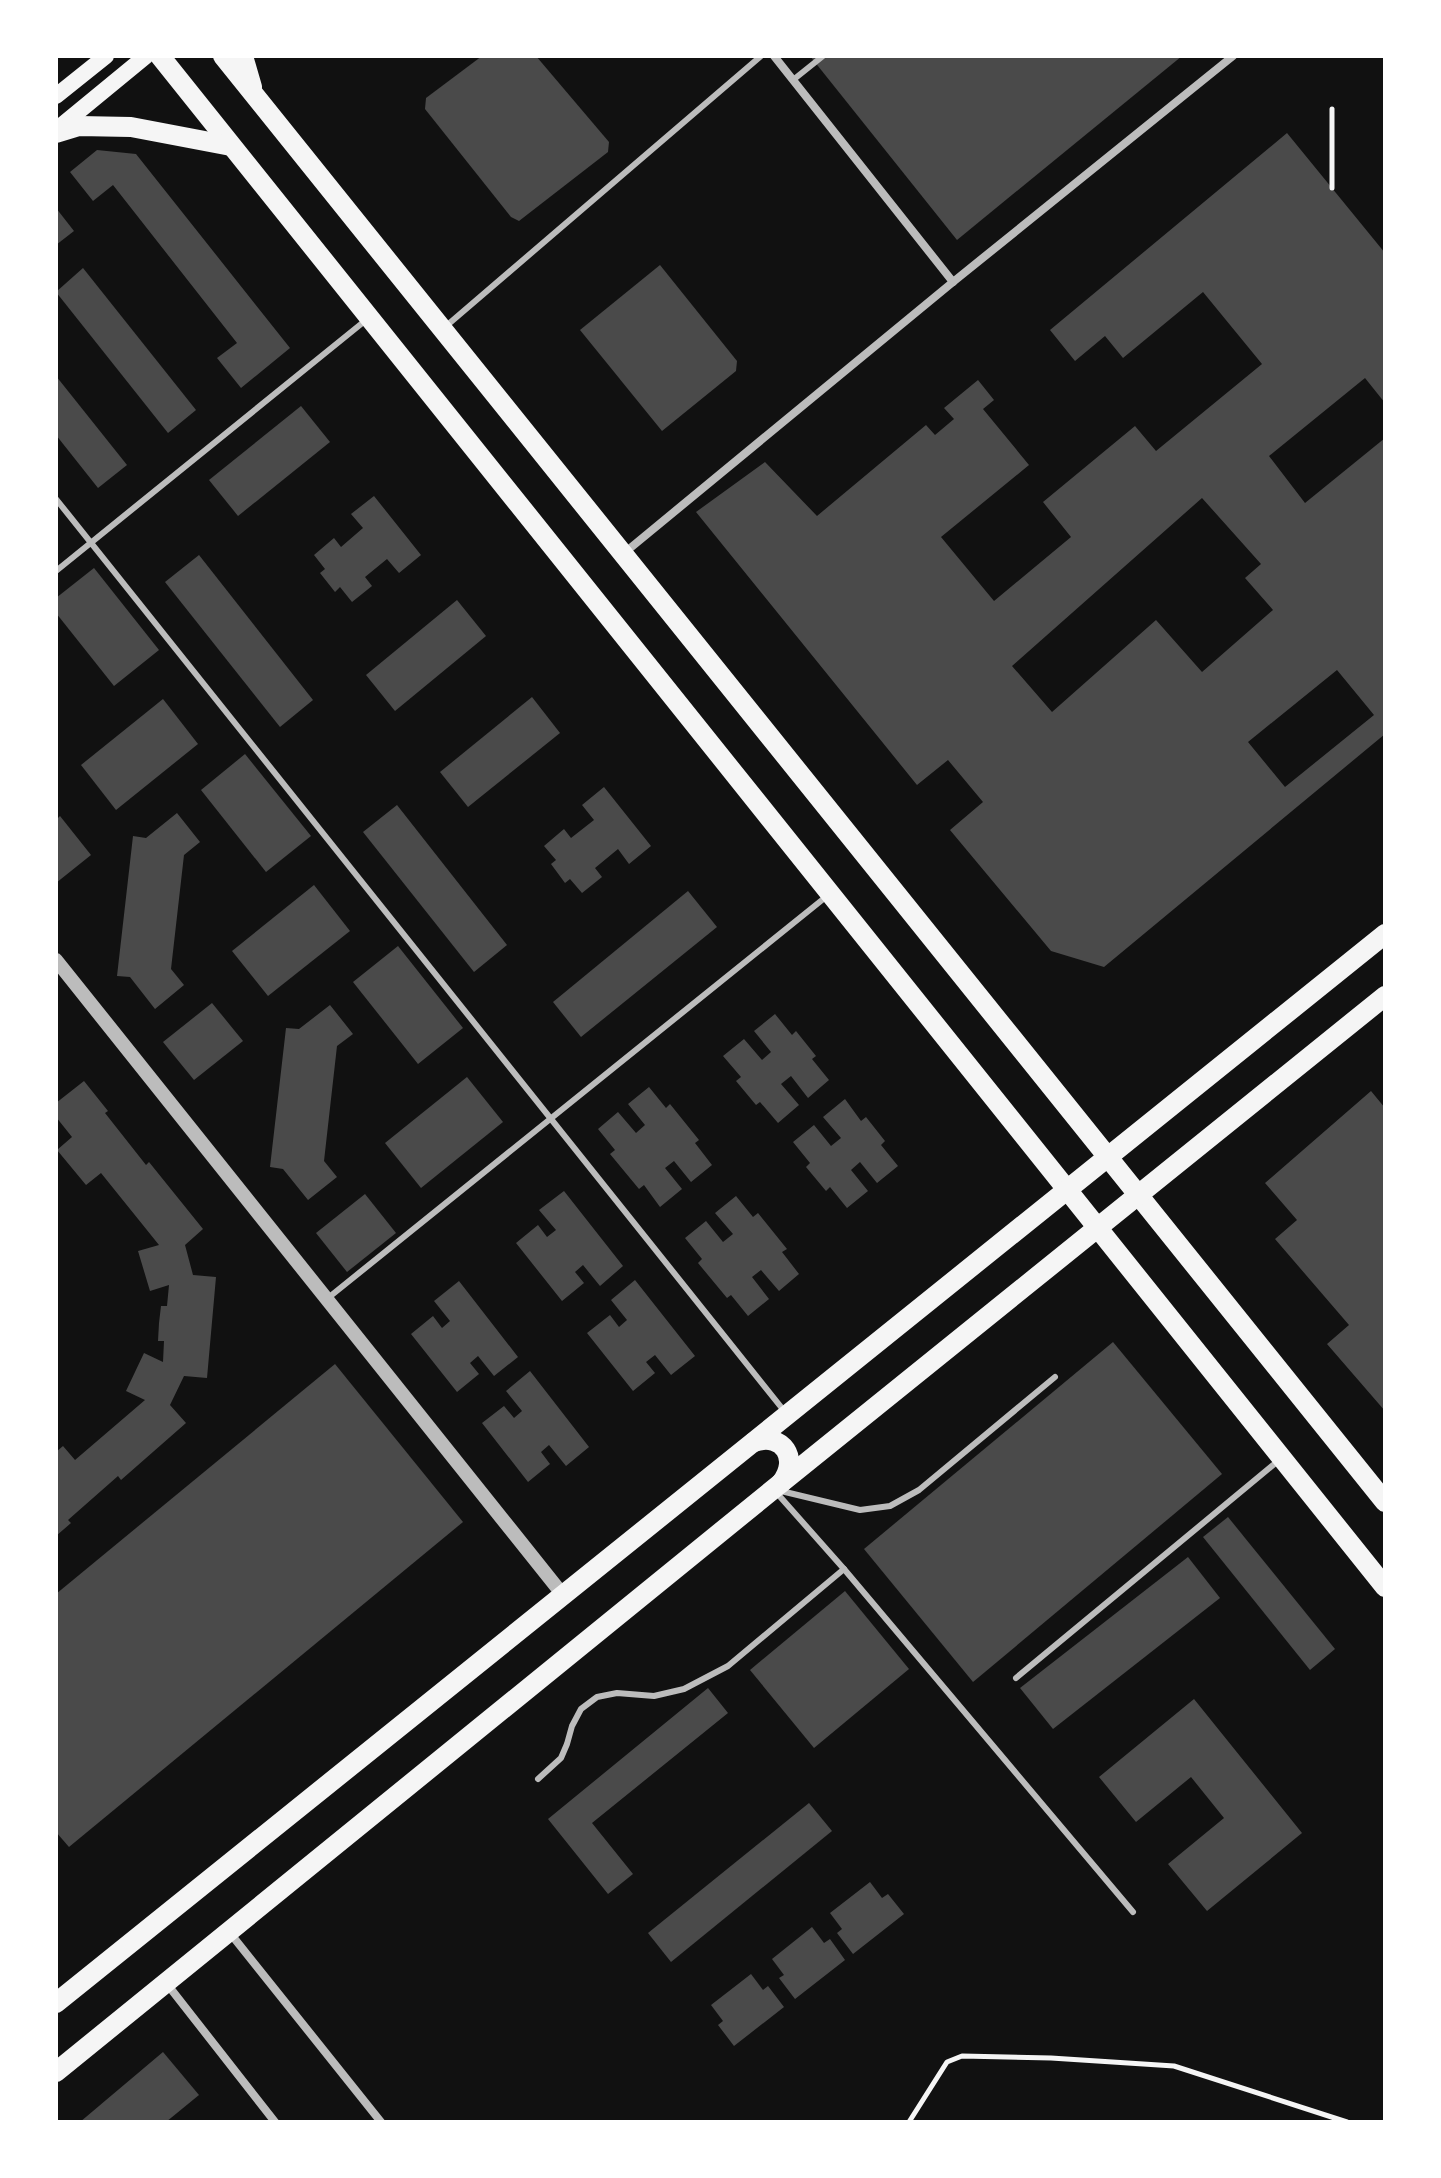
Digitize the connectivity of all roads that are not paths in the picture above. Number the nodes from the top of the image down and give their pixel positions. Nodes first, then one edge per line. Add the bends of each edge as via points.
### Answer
1 (106, 56) edge
2 (146, 56) edge
3 (160, 56) edge
4 (223, 56) edge
5 (243, 56) edge
6 (761, 56) edge
7 (774, 56) edge
8 (823, 56) edge
9 (1233, 56) edge
10 (793, 80) junction
11 (254, 95) junction
12 (56, 96) edge
13 (56, 131) edge
14 (231, 146) junction
15 (953, 282) junction
16 (369, 318) junction
17 (442, 329) junction
18 (56, 499) edge
19 (91, 543) junction
20 (623, 554) junction
21 (56, 571) edge
22 (829, 893) junction
23 (1385, 934) edge
24 (56, 960) edge
25 (1385, 996) edge
26 (551, 1118) junction
27 (1107, 1157) junction
28 (1067, 1190) junction
29 (1139, 1196) junction
30 (1098, 1229) junction
31 (327, 1299) junction
32 (1055, 1377) dead end
33 (788, 1415) junction
34 (754, 1442) junction
35 (1281, 1458) junction
36 (777, 1486) junction
37 (1385, 1502) edge
38 (844, 1569) junction
39 (1385, 1587) edge
40 (563, 1595) junction
41 (1016, 1678) dead end
42 (538, 1779) dead end
43 (1133, 1912) dead end
44 (230, 1932) junction
45 (166, 1984) junction
46 (56, 2003) edge
47 (56, 2072) edge
48 (275, 2122) edge
49 (381, 2122) edge

1 - 12 main road
2 - 13 main road
3 - 14 main road
4 - 11 main road
5 - 11 main road
6 - 17 lane
7 - 10 street
8 - 10 lane
9 - 15 street
10 - 15 street
11 - 17 main road
13 - 14 main road via 118,126
14 - 16 main road
15 - 20 street
16 - 19 lane
16 - 22 main road
17 - 20 main road
18 - 19 lane
19 - 21 lane
19 - 26 lane
20 - 27 main road
22 - 26 lane
22 - 28 main road
23 - 27 main road
24 - 31 street
25 - 29 main road
26 - 31 lane
26 - 33 lane
27 - 28 main road
27 - 29 main road
28 - 30 main road
28 - 33 main road
29 - 30 main road
29 - 37 main road
30 - 35 main road
30 - 36 main road
31 - 40 street
32 - 36 lane via 919,1490 890,1506 860,1510
33 - 34 main road
34 - 36 main road via 768,1439 788,1454 789,1470
34 - 40 main road
35 - 39 main road
35 - 41 lane
36 - 38 lane
36 - 44 main road
38 - 42 lane via 728,1666 684,1689 654,1696 597,1697 581,1709 561,1758
38 - 43 lane
40 - 46 main road
44 - 45 main road
44 - 49 street
45 - 47 main road
45 - 48 street

